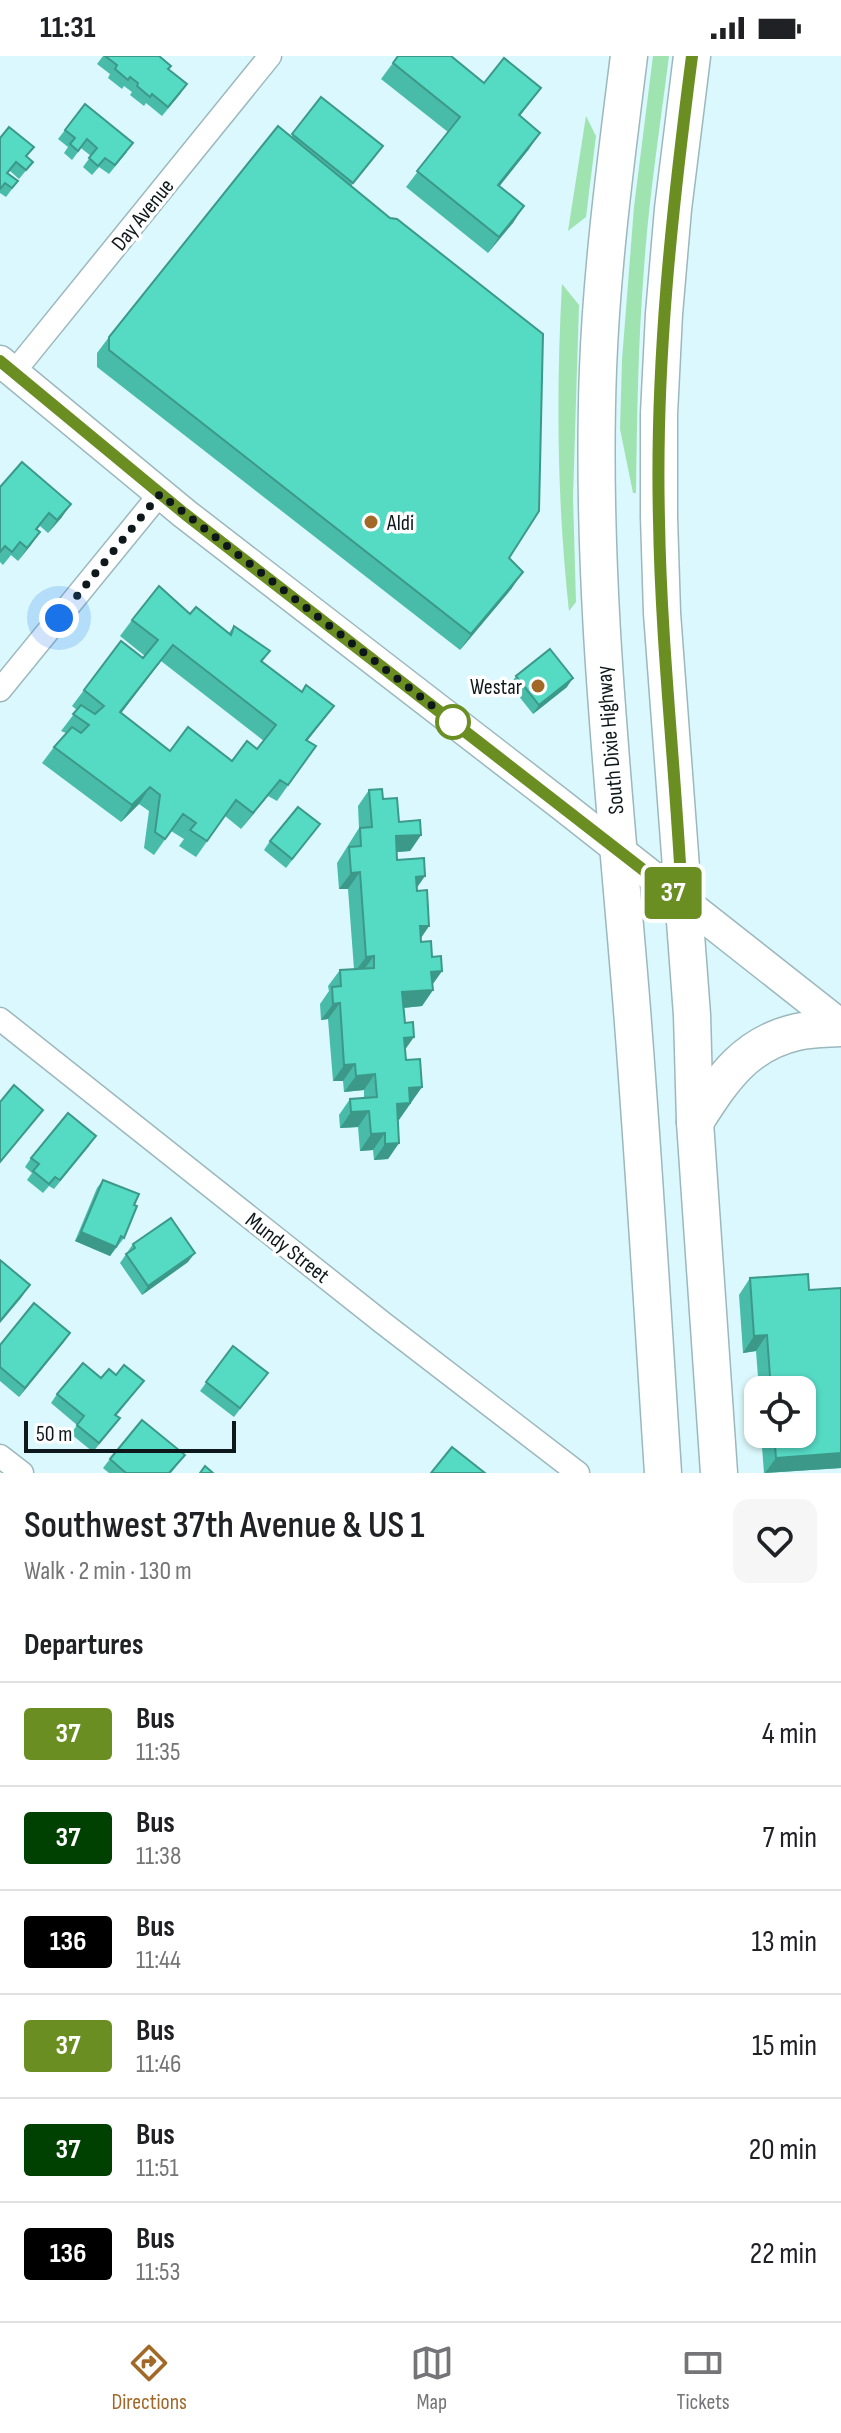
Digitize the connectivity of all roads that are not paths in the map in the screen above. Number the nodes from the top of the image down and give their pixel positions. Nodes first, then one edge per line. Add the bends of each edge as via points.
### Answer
1 (270, 56) edge
2 (629, 56) edge
3 (692, 56) edge
4 (7, 366) edge
5 (160, 494) junction
6 (0, 690) edge
7 (618, 849) junction
8 (682, 900) junction
9 (0, 1019) edge
10 (841, 1027) edge
11 (695, 1122) junction
12 (0, 1456) edge
13 (22, 1473) edge
14 (578, 1473) edge
15 (663, 1473) edge
16 (719, 1473) edge

1 - 4 street, Day Avenue
2 - 7 highway, South Dixie Highway via 605,268 597,411 598,578
3 - 8 highway via 669,245 659,414 662,613
4 - 5 main road
5 - 6 street
5 - 7 main road
7 - 8 main road
7 - 15 highway, South Dixie Highway
8 - 10 main road
8 - 11 highway
9 - 14 street, Mundy Street
10 - 11 highway via 797,1032 769,1041 741,1059
11 - 16 highway
12 - 13 street

